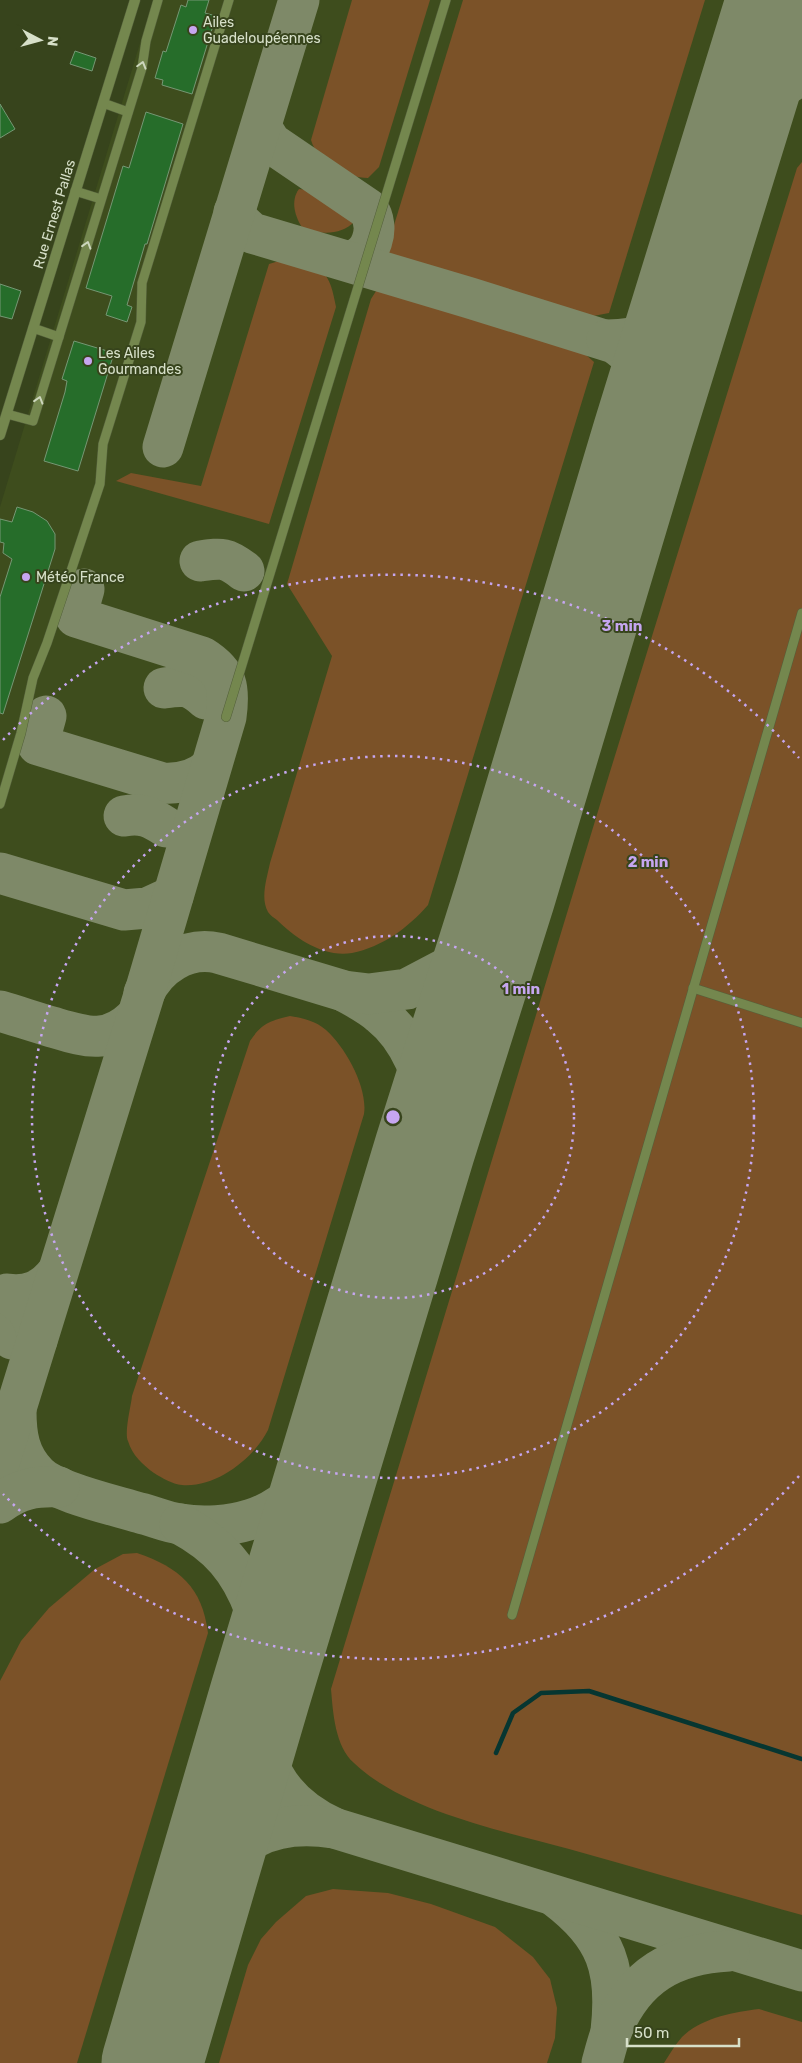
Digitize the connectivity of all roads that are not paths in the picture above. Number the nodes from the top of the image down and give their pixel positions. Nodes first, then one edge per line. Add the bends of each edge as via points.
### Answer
1 (134, 0) edge
2 (158, 0) edge
3 (228, 0) edge
4 (446, 0) edge
5 (103, 103) junction
6 (128, 112) junction
7 (75, 191) junction
8 (101, 199) junction
9 (33, 328) junction
10 (59, 337) junction
11 (7, 414) junction
12 (0, 436) edge
13 (802, 613) edge
14 (226, 716) dead end
15 (0, 804) edge
16 (693, 988) junction
17 (802, 1023) edge
18 (512, 1615) dead end

1 - 5 street, Rue Ernest Pallas
6 -> 2 lane
3 - 15 lane via 142,283 141,322 103,444 100,484 33,678
4 - 14 lane
5 - 6 lane
5 - 7 street, Rue Ernest Pallas
6 - 8 lane
7 - 8 lane
7 - 9 street, Rue Ernest Pallas
10 -> 8 lane
9 - 10 lane
9 - 11 street, Rue Ernest Pallas
11 -> 10 lane via 33,421
11 - 12 street, Rue Ernest Pallas
13 - 16 lane
16 - 17 lane
16 - 18 lane

